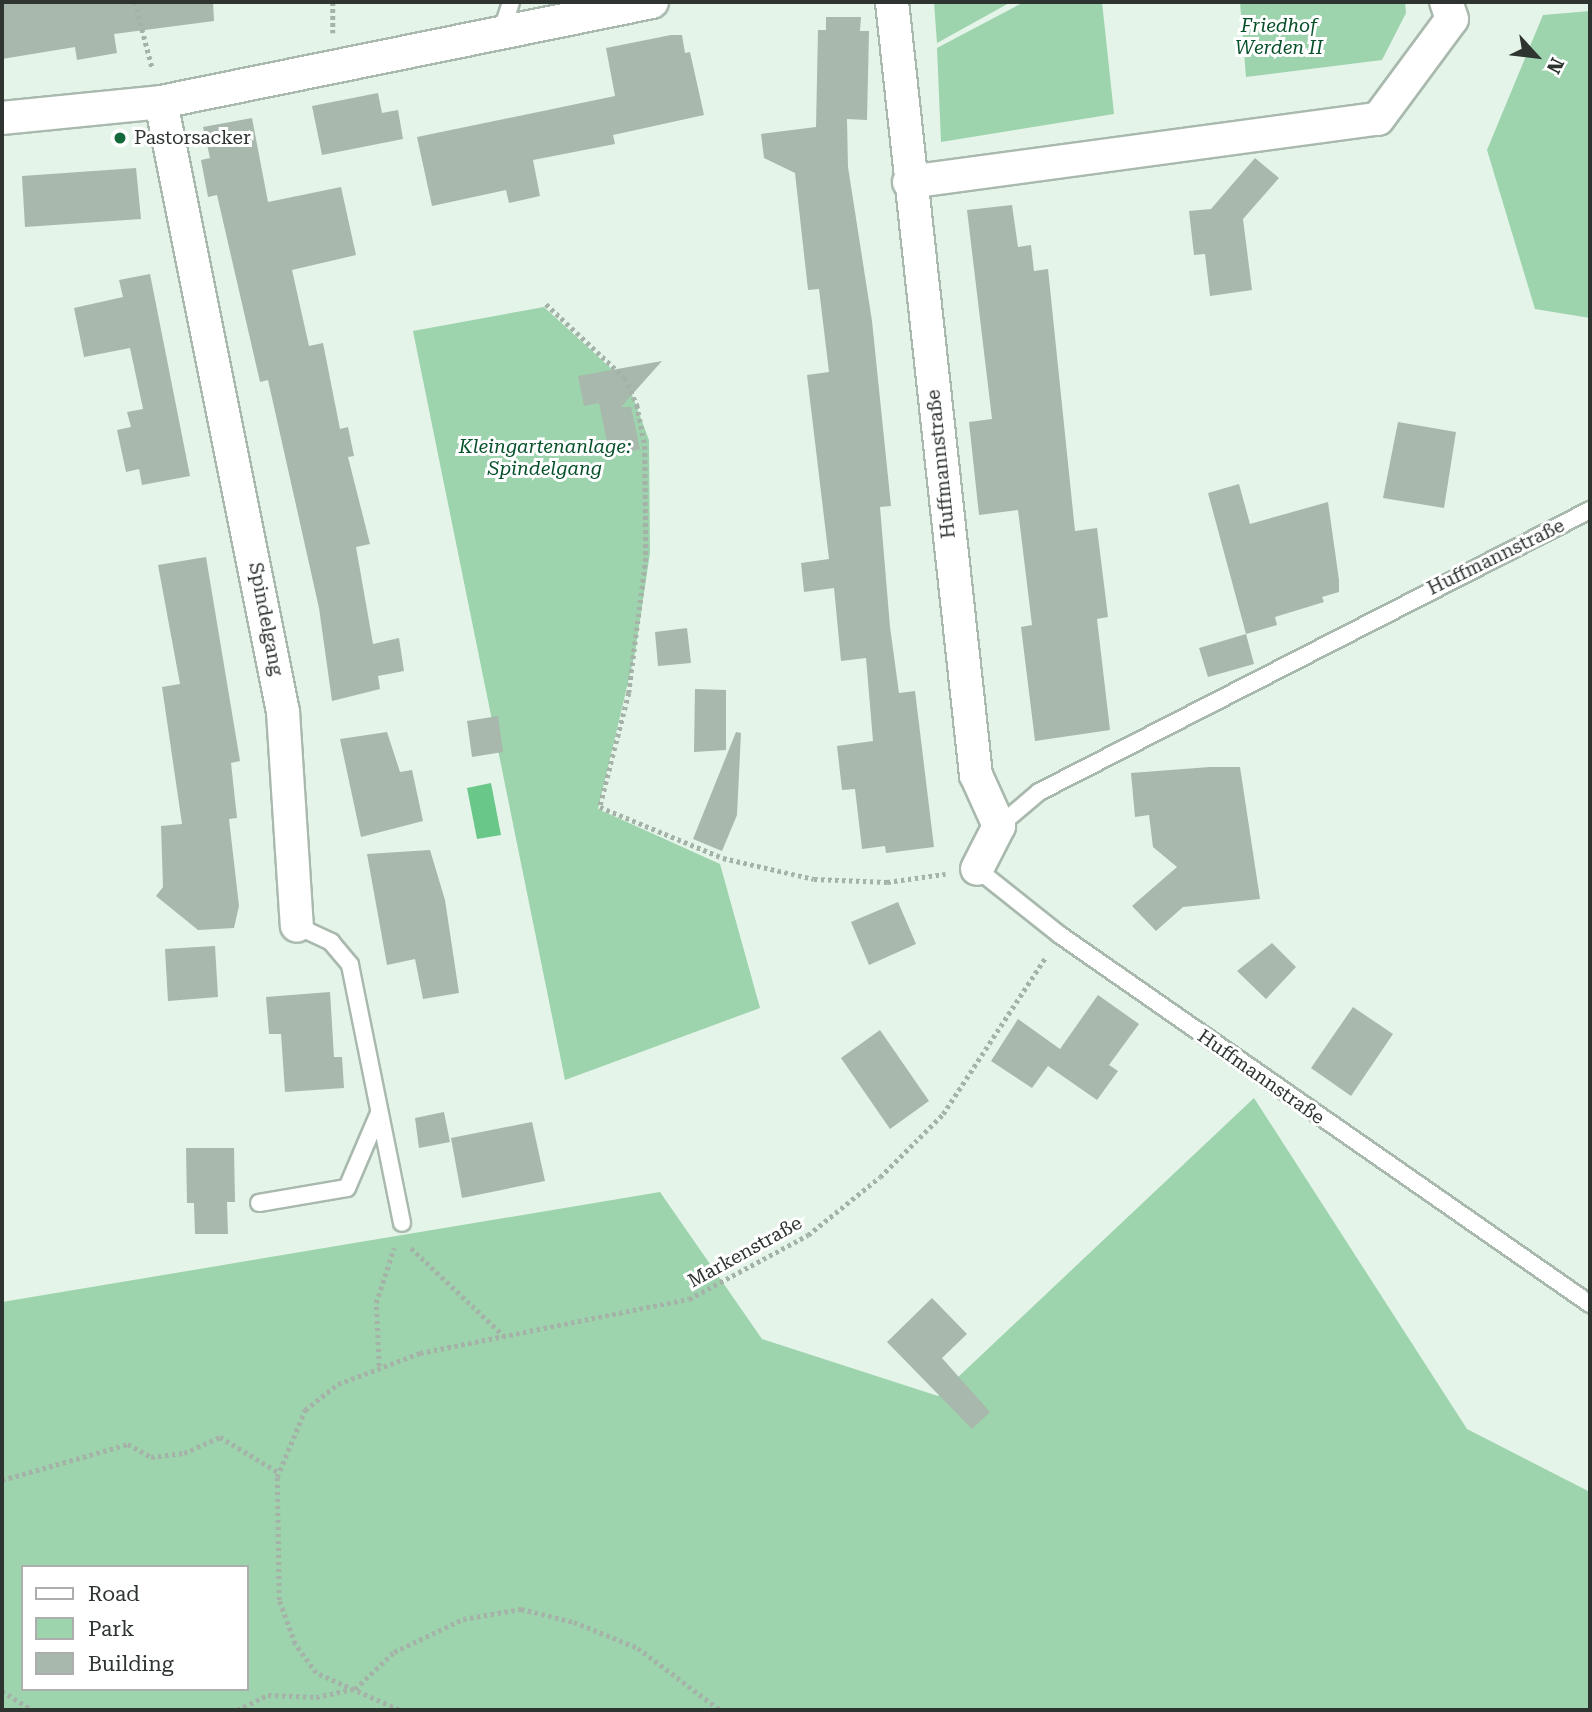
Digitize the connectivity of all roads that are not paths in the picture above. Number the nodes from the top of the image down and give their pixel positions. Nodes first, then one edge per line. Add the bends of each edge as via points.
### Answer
1 (511, 2) edge
2 (652, 2) edge
3 (892, 2) edge
4 (1446, 2) edge
5 (499, 37) junction
6 (161, 102) junction
7 (2, 118) edge
8 (909, 182) junction
9 (1590, 510) edge
10 (999, 825) junction
11 (977, 869) joint
12 (297, 926) joint
13 (379, 1113) junction
14 (259, 1203) dead end
15 (402, 1223) road end
16 (1590, 1304) edge

1 - 5 lane
2 - 5 street
3 - 8 street, Huffmannstraße
4 - 8 street via 1452,19 1378,120
5 - 6 street
6 - 7 street
6 - 12 street, Spindelgang via 283,712
8 - 10 street, Huffmannstraße via 976,775
9 - 10 lane, Huffmannstraße via 1040,792
10 - 11 street, Huffmannstraße
11 - 16 lane, Huffmannstraße via 1060,935
12 - 13 lane, Spindelgang via 331,942 350,965
13 - 14 lane via 347,1188
13 - 15 lane, Spindelgang

